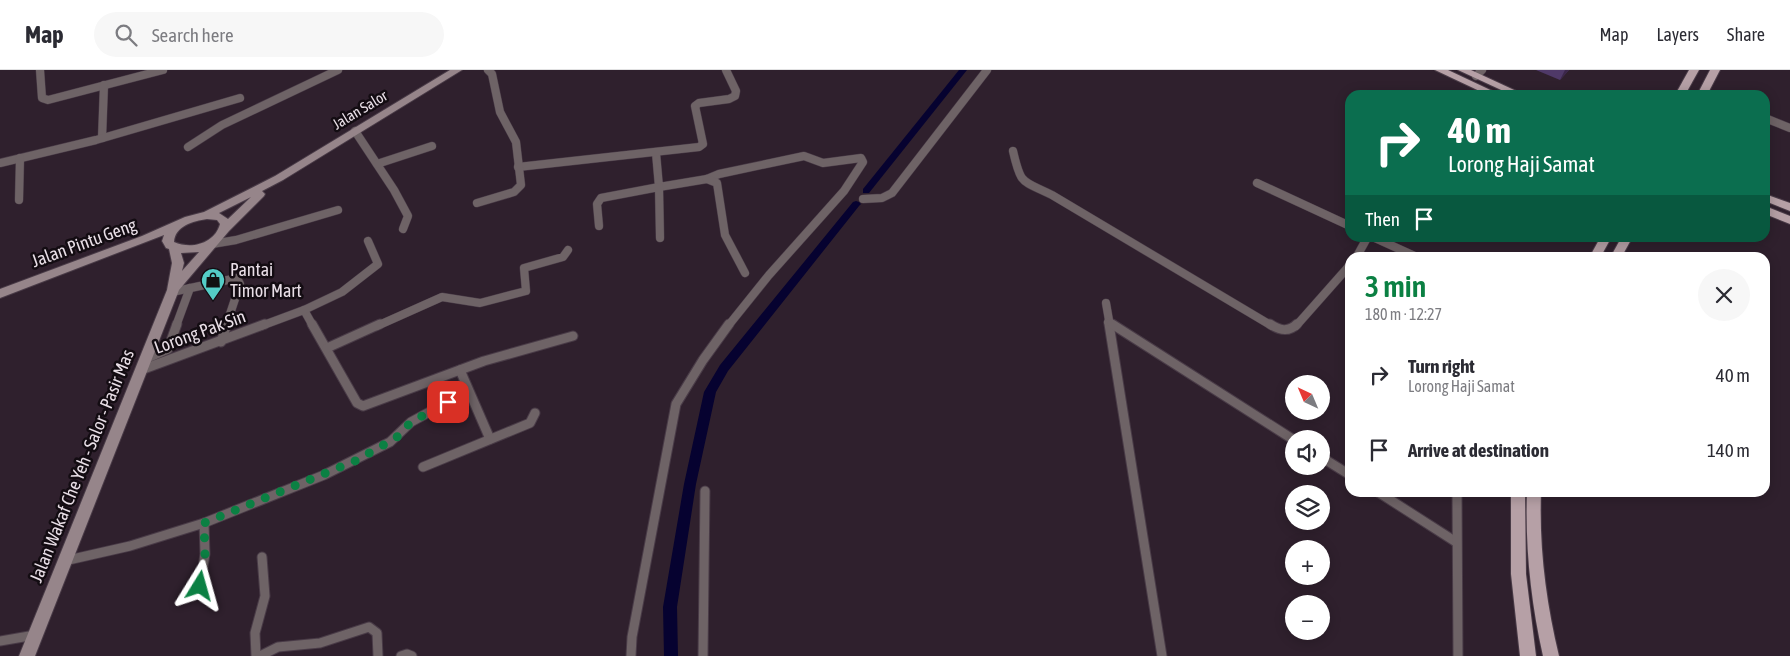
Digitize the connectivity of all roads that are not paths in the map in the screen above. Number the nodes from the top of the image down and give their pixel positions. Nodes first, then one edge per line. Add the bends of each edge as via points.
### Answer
1 (40, 70) edge
2 (163, 70) edge
3 (338, 70) edge
4 (457, 70) edge
5 (488, 70) edge
6 (726, 70) edge
7 (987, 70) edge
8 (1440, 70) edge
9 (1463, 70) edge
10 (1694, 70) edge
11 (1715, 70) edge
12 (1479, 73) edge
13 (104, 85) junction
14 (1485, 90) edge
15 (1511, 90) edge
16 (1683, 90) edge
17 (1705, 90) edge
18 (240, 98) dead end
19 (1770, 120) edge
20 (1790, 128) edge
21 (355, 131) junction
22 (102, 138) junction
23 (432, 146) dead end
24 (188, 147) dead end
25 (1013, 151) dead end
26 (656, 153) junction
27 (20, 158) junction
28 (0, 163) edge
29 (377, 164) junction
30 (518, 167) junction
31 (279, 178) junction
32 (707, 179) junction
33 (1257, 183) dead end
34 (659, 187) junction
35 (863, 199) dead end
36 (1770, 199) edge
37 (19, 200) dead end
38 (477, 203) dead end
39 (1790, 207) edge
40 (338, 210) dead end
41 (1770, 212) edge
42 (207, 215) junction
43 (1790, 220) edge
44 (180, 224) junction
45 (1345, 224) edge
46 (599, 226) dead end
47 (226, 228) junction
48 (402, 229) dead end
49 (660, 238) dead end
50 (215, 241) junction
51 (368, 241) dead end
52 (1384, 242) edge
53 (172, 245) junction
54 (123, 248) junction
55 (568, 250) dead end
56 (1406, 252) edge
57 (1345, 271) edge
58 (745, 273) dead end
59 (190, 288) junction
60 (172, 291) junction
61 (0, 294) edge
62 (1106, 303) dead end
63 (304, 310) junction
64 (1108, 322) junction
65 (572, 336) dead end
66 (221, 342) junction
67 (328, 348) junction
68 (143, 365) junction
69 (460, 370) junction
70 (468, 391) junction
71 (536, 414) dead end
72 (1285, 434) edge
73 (490, 439) junction
74 (1330, 463) edge
75 (423, 466) dead end
76 (1345, 472) edge
77 (705, 491) dead end
78 (1386, 497) edge
79 (1457, 497) edge
80 (1518, 497) edge
81 (1534, 497) edge
82 (204, 523) junction
83 (1456, 542) junction
84 (262, 557) dead end
85 (64, 561) junction
86 (200, 586) dead end
87 (35, 635) junction
88 (0, 641) edge
89 (27, 656) edge
90 (256, 656) edge
91 (260, 656) edge
92 (378, 656) edge
93 (401, 656) edge
94 (412, 656) edge
95 (632, 656) edge
96 (703, 656) edge
97 (1162, 656) edge
98 (1458, 656) edge
99 (1528, 656) edge
100 (1551, 656) edge

1 - 13 street via 42,98 45,100
2 - 13 street
3 - 24 street via 222,125
4 - 21 main road, Jalan Salor
5 - 30 street via 492,74 500,112 516,142
6 - 26 street via 736,91 735,96 695,106 702,146
7 - 35 street via 892,194
8 - 14 main road
9 - 12 main road
10 - 16 main road
11 - 17 main road
12 - 15 main road
13 - 22 street
18 - 22 street
19 - 20 street
21 - 29 street
21 - 31 main road, Jalan Salor
22 - 27 street
23 - 29 street
25 - 57 street via 1020,181 1052,194 1279,330 1295,327
26 - 30 street
26 - 34 street
27 - 28 street
27 - 37 street
29 - 48 street via 408,216
30 - 38 street via 518,189
31 - 42 main road, Jalan Salor
31 - 47 main road, Jalan Salor
32 - 34 street
32 - 58 street via 717,184 725,235
32 - 95 street via 804,156 823,163 861,158 863,162 691,376 676,404 632,637
33 - 45 street
34 - 46 street via 601,198 597,204
34 - 49 street
36 - 39 main road
40 - 50 street via 236,240
41 - 43 main road
42 - 44 main road, Jalan Pintu Geng
42 - 47 main road via 220,216
44 - 53 main road via 173,229
44 - 54 main road, Jalan Pintu Geng
47 - 50 main road, Jalan Salor
50 - 53 main road via 200,248 182,250
50 - 60 main road, Jalan Wakaf Che Yeh - Salor - Pasir Mas
51 - 63 street, Lorong Pak Sin via 378,264 342,292
52 - 56 street
53 - 54 main road
53 - 60 main road, Jalan Wakaf Che Yeh - Salor - Pasir Mas via 178,262
54 - 61 main road, Jalan Pintu Geng
55 - 67 street via 562,257 524,268 526,291 481,303 452,296 442,297
59 - 60 street
59 - 66 street via 235,277 240,282
59 - 68 street via 168,349
60 - 68 main road, Jalan Wakaf Che Yeh - Salor - Pasir Mas
62 - 64 street
63 - 66 street, Lorong Pak Sin
63 - 67 street
64 - 72 street
64 - 97 street
65 - 69 street
66 - 68 street, Lorong Pak Sin
67 - 69 street via 357,403 363,406
68 - 85 main road, Jalan Wakaf Che Yeh - Salor - Pasir Mas
69 - 70 street
70 - 73 street
70 - 82 street via 411,422 396,438 355,461
71 - 73 street via 530,422
73 - 75 street
74 - 76 street
77 - 96 street
78 - 83 street
79 - 83 street
80 - 99 main road via 1518,566
81 - 100 main road via 1534,570 1539,610
82 - 85 street via 130,546
82 - 86 street via 205,554
83 - 98 street
84 - 90 street via 265,591 252,640
85 - 87 main road, Jalan Wakaf Che Yeh - Salor - Pasir Mas
87 - 88 street
87 - 89 main road, Jalan Wakaf Che Yeh - Salor - Pasir Mas
91 - 92 street via 278,647 320,643 369,627 377,632
93 - 94 street

